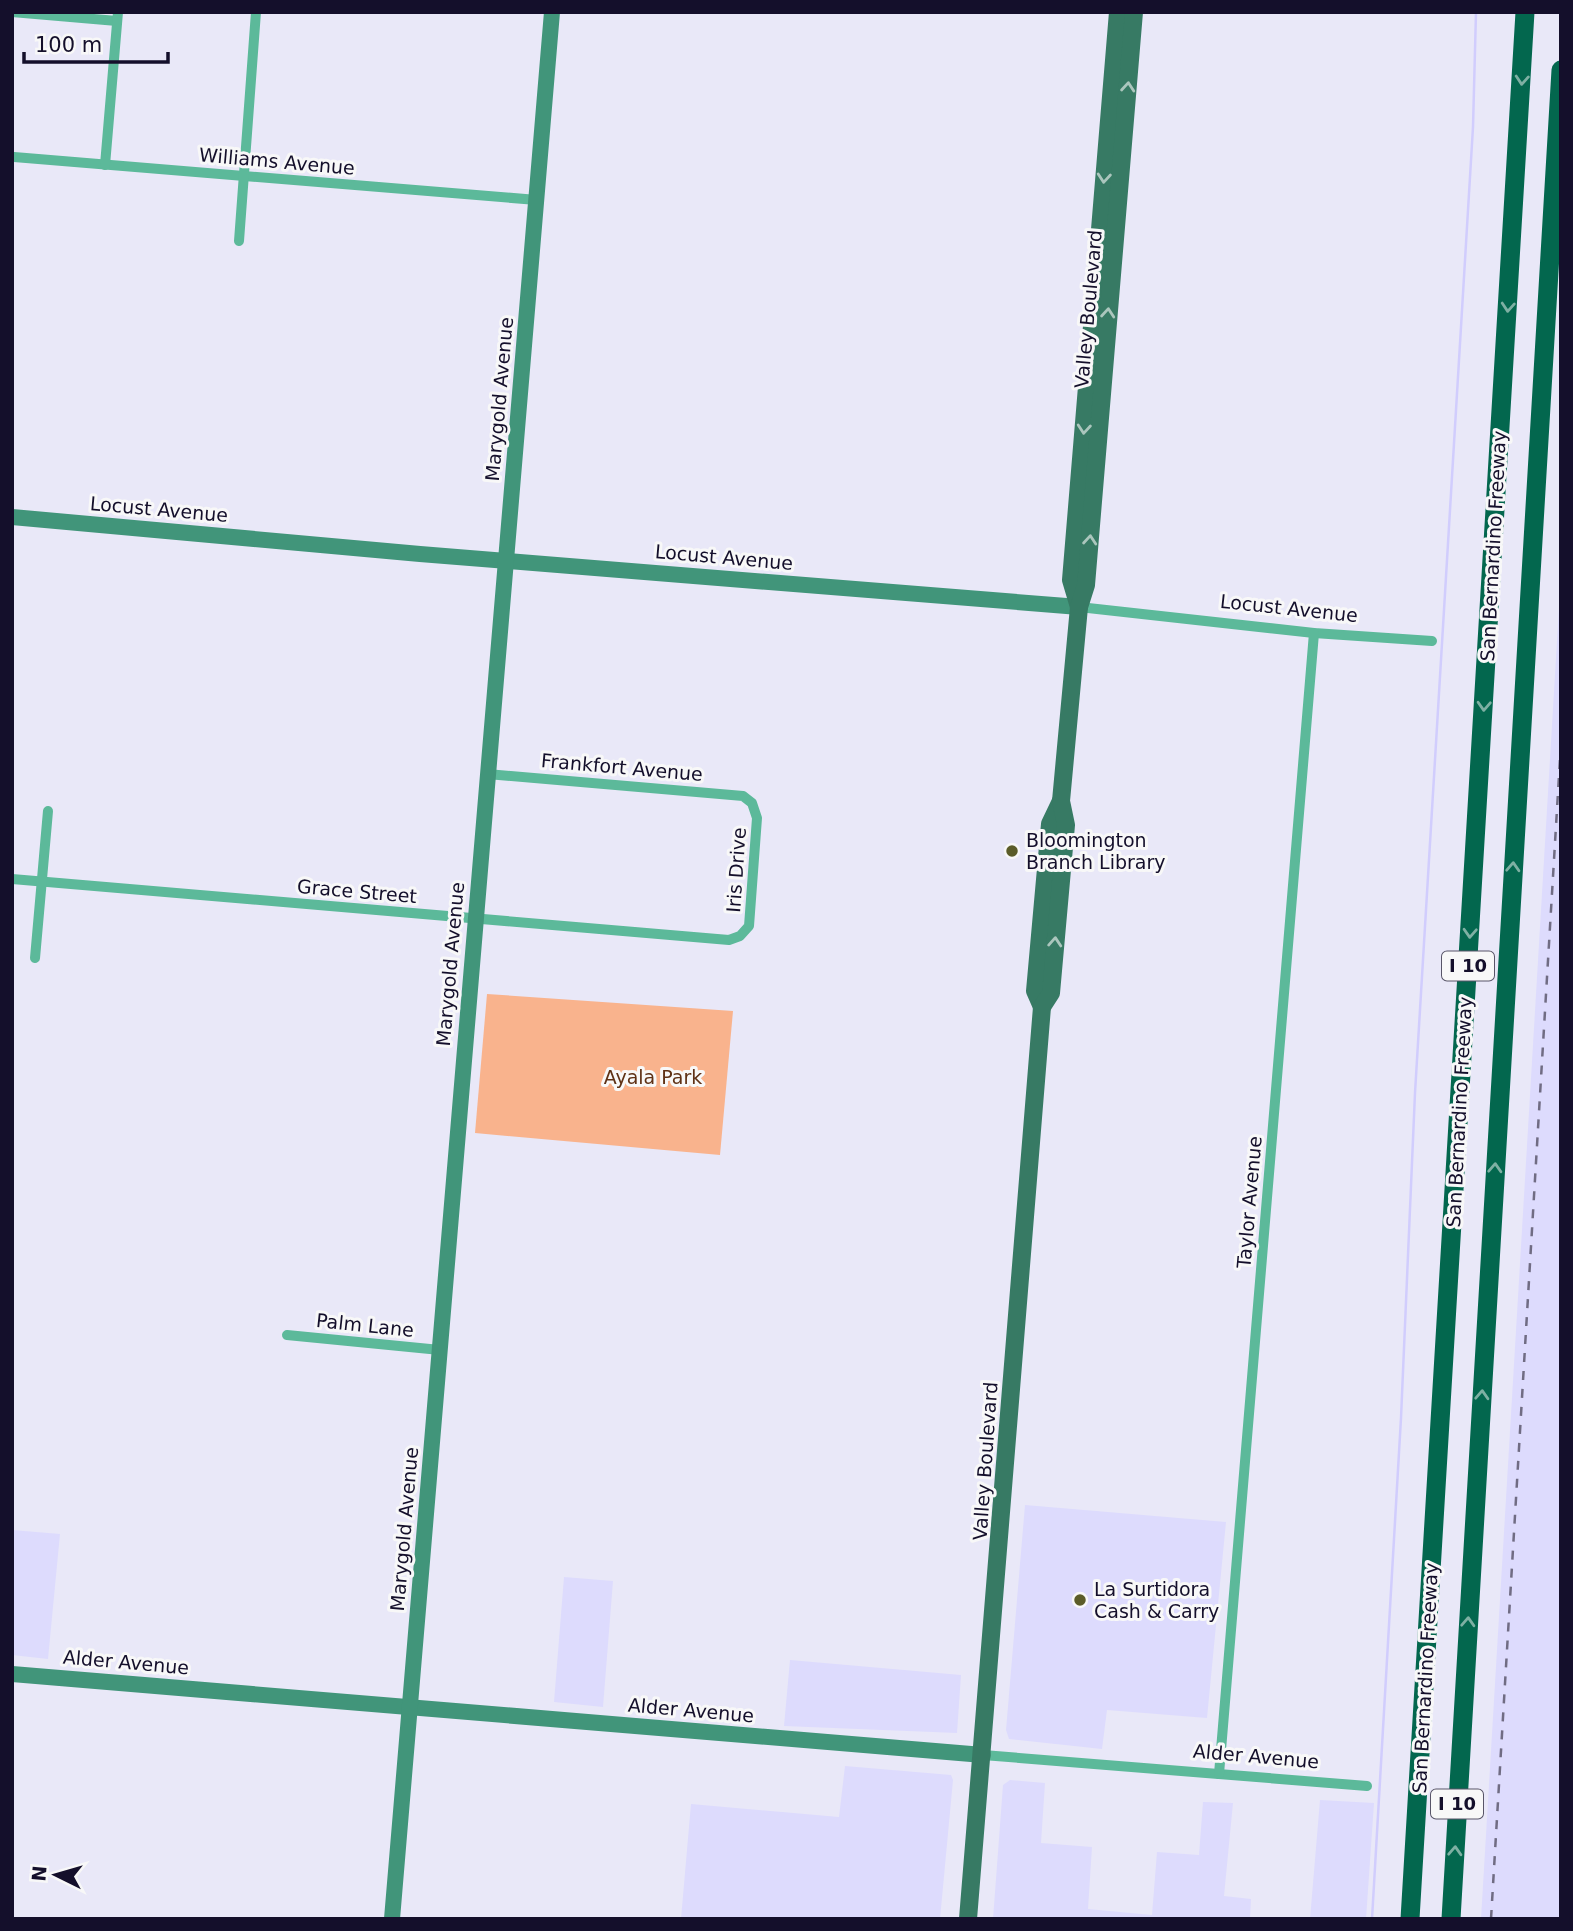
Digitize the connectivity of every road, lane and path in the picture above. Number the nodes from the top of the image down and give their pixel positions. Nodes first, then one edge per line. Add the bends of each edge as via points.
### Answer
1 (12, 12) edge
2 (256, 12) edge
3 (552, 12) edge
4 (1118, 12) edge
5 (1134, 12) edge
6 (1525, 12) edge
7 (117, 17) edge
8 (1561, 70) edge
9 (14, 157) edge
10 (105, 165) junction
11 (244, 176) junction
12 (537, 200) junction
13 (239, 241) dead end
14 (12, 517) edge
15 (506, 560) junction
16 (1079, 607) junction
17 (1314, 633) junction
18 (1432, 641) dead end
19 (487, 774) junction
20 (752, 803) joint
21 (48, 811) dead end
22 (12, 879) edge
23 (40, 882) junction
24 (475, 918) junction
25 (740, 936) joint
26 (35, 958) dead end
27 (287, 1335) dead end
28 (440, 1350) junction
29 (12, 1674) edge
30 (410, 1707) junction
31 (983, 1755) junction
32 (1219, 1774) junction
33 (1367, 1786) dead end
34 (392, 1919) edge
35 (968, 1919) edge
36 (1410, 1919) edge
37 (1451, 1919) edge

1 - 7 street
2 - 11 street
3 - 12 street, Marygold Avenue
4 -> 16 main road, Valley Boulevard via 1072,580
16 -> 5 main road, Valley Boulevard via 1086,585
6 -> 36 highway, San Bernardino Freeway / I 10
7 - 10 street
37 -> 8 highway, San Bernardino Freeway / I 10
9 - 10 street, Williams Avenue
10 - 11 street, Williams Avenue
11 - 12 street, Williams Avenue
11 - 13 street
12 - 15 street, Marygold Avenue
14 - 15 street, Locust Avenue
15 - 16 street, Locust Avenue
15 - 19 street, Marygold Avenue
16 - 17 street, Locust Avenue
16 - 31 main road, Valley Boulevard via 1061,801 1050,824 1035,991 1042,1007
17 - 18 street, Locust Avenue
17 - 32 street, Taylor Avenue
19 - 20 street, Frankfort Avenue via 731,793
19 - 24 street, Marygold Avenue
20 - 25 street, Iris Drive via 757,818 749,926
21 - 23 street
22 - 23 street, Grace Street
23 - 24 street, Grace Street
23 - 26 street
24 - 25 street, Grace Street via 729,940
24 - 28 street, Marygold Avenue
27 - 28 street, Palm Lane
28 - 30 street, Marygold Avenue
29 - 30 street, Alder Avenue
30 - 31 street, Alder Avenue
30 - 34 street, Marygold Avenue
31 - 32 street, Alder Avenue
31 - 35 main road, Valley Boulevard
32 - 33 street, Alder Avenue

